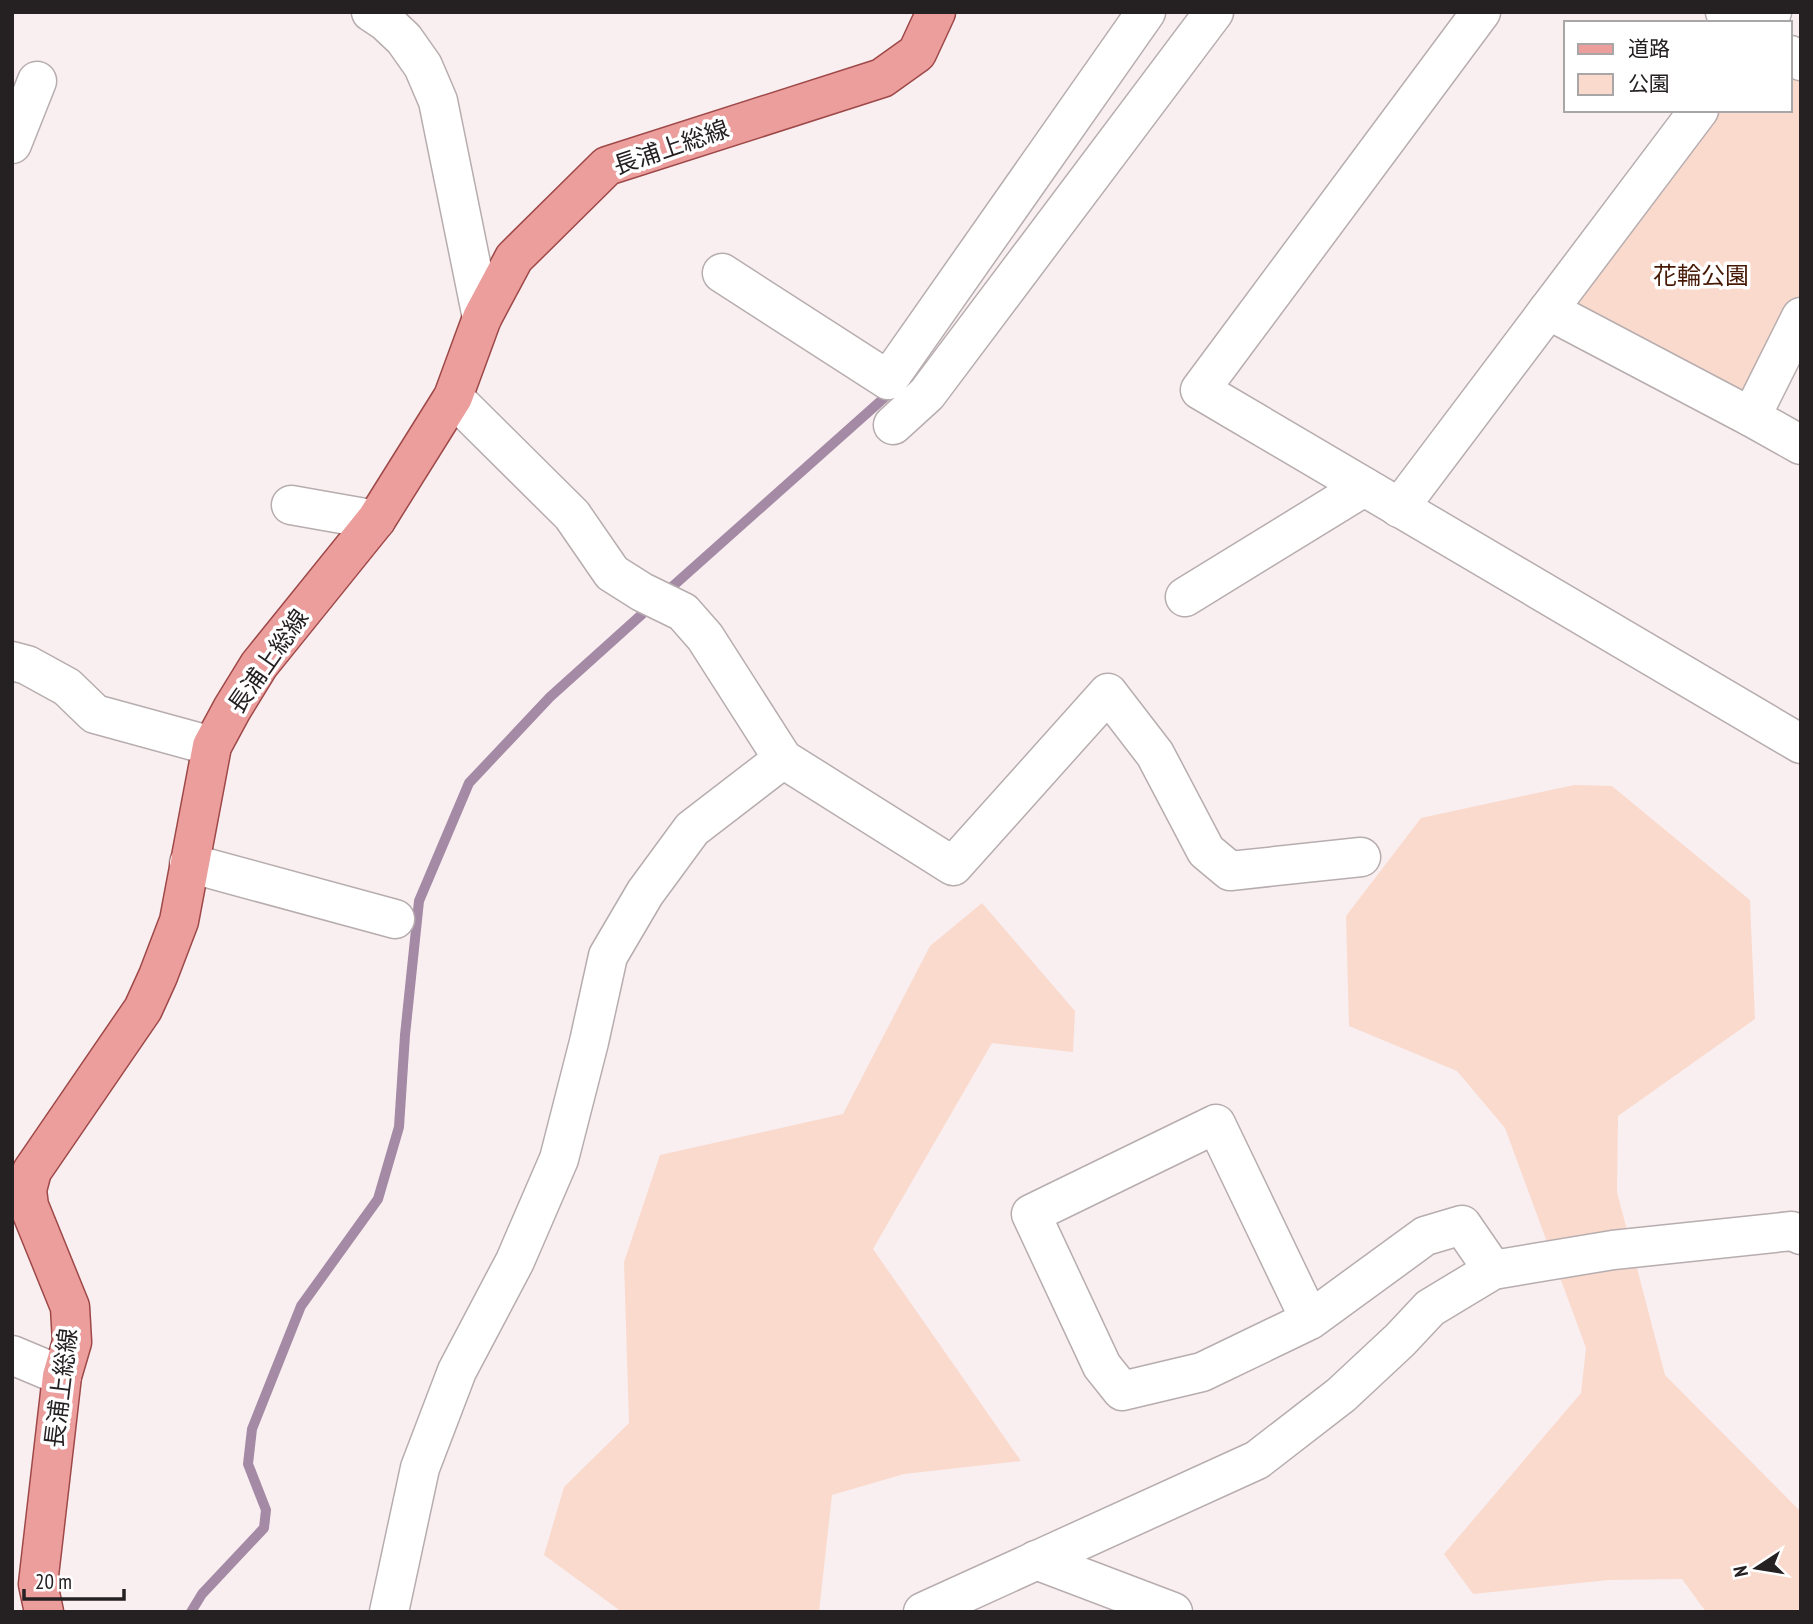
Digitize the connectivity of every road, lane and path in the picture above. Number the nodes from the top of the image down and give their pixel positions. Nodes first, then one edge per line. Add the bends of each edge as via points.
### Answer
1 (371, 12) edge
2 (936, 12) edge
3 (1146, 12) edge
4 (1214, 12) edge
5 (1481, 12) edge
6 (37, 81) dead end
7 (1697, 112) edge
8 (12, 144) edge
9 (722, 273) dead end
10 (1548, 310) junction
11 (1801, 317) edge
12 (482, 318) junction
13 (453, 397) junction
14 (1751, 416) junction
15 (893, 425) dead end
16 (1801, 445) edge
17 (1364, 487) junction
18 (291, 505) dead end
19 (1399, 508) junction
20 (376, 520) junction
21 (1185, 597) dead end
22 (12, 660) edge
23 (1801, 744) edge
24 (212, 746) junction
25 (783, 759) junction
26 (1361, 857) dead end
27 (189, 863) junction
28 (395, 919) dead end
29 (1801, 1235) edge
30 (1493, 1270) junction
31 (1310, 1320) junction
32 (12, 1355) edge
33 (62, 1376) junction
34 (1036, 1560) junction
35 (44, 1612) edge
36 (389, 1612) edge
37 (923, 1612) edge
38 (1173, 1612) edge

1 - 12 street via 404,39 423,66 438,101
2 - 12 main road, 長浦上総線 via 917,53 882,78 607,166 514,258
3 - 9 street via 888,380
4 - 15 street via 927,394
5 - 17 street via 1200,390
6 - 8 street
7 - 10 street
10 - 14 street
10 - 19 street
11 - 14 street
12 - 13 main road, 長浦上総線
13 - 20 main road, 長浦上総線
13 - 25 street via 572,515 612,573 682,612 705,637
14 - 16 street
17 - 19 street
17 - 21 street
18 - 20 street
19 - 23 street
20 - 24 main road, 長浦上総線 via 259,665
22 - 24 street via 67,687 95,714
24 - 27 main road, 長浦上総線
25 - 26 street via 953,866 1108,693 1155,754 1206,851 1230,872
25 - 36 street via 692,829 645,893 608,957 559,1159 515,1261 457,1371 429,1444
27 - 28 street
27 - 33 main road, 長浦上総線 via 180,921 143,1009 32,1171 27,1190 29,1206 70,1307 72,1342
29 - 30 street via 1792,1231 1613,1251
30 - 31 street via 1462,1226 1425,1236
30 - 34 street via 1430,1308 1341,1395 1257,1460
31 - 31 street via 1202,1372 1122,1391 1102,1366 1031,1214 1216,1124
32 - 33 street
33 - 35 main road, 長浦上総線 via 38,1584
34 - 37 street
34 - 38 street

